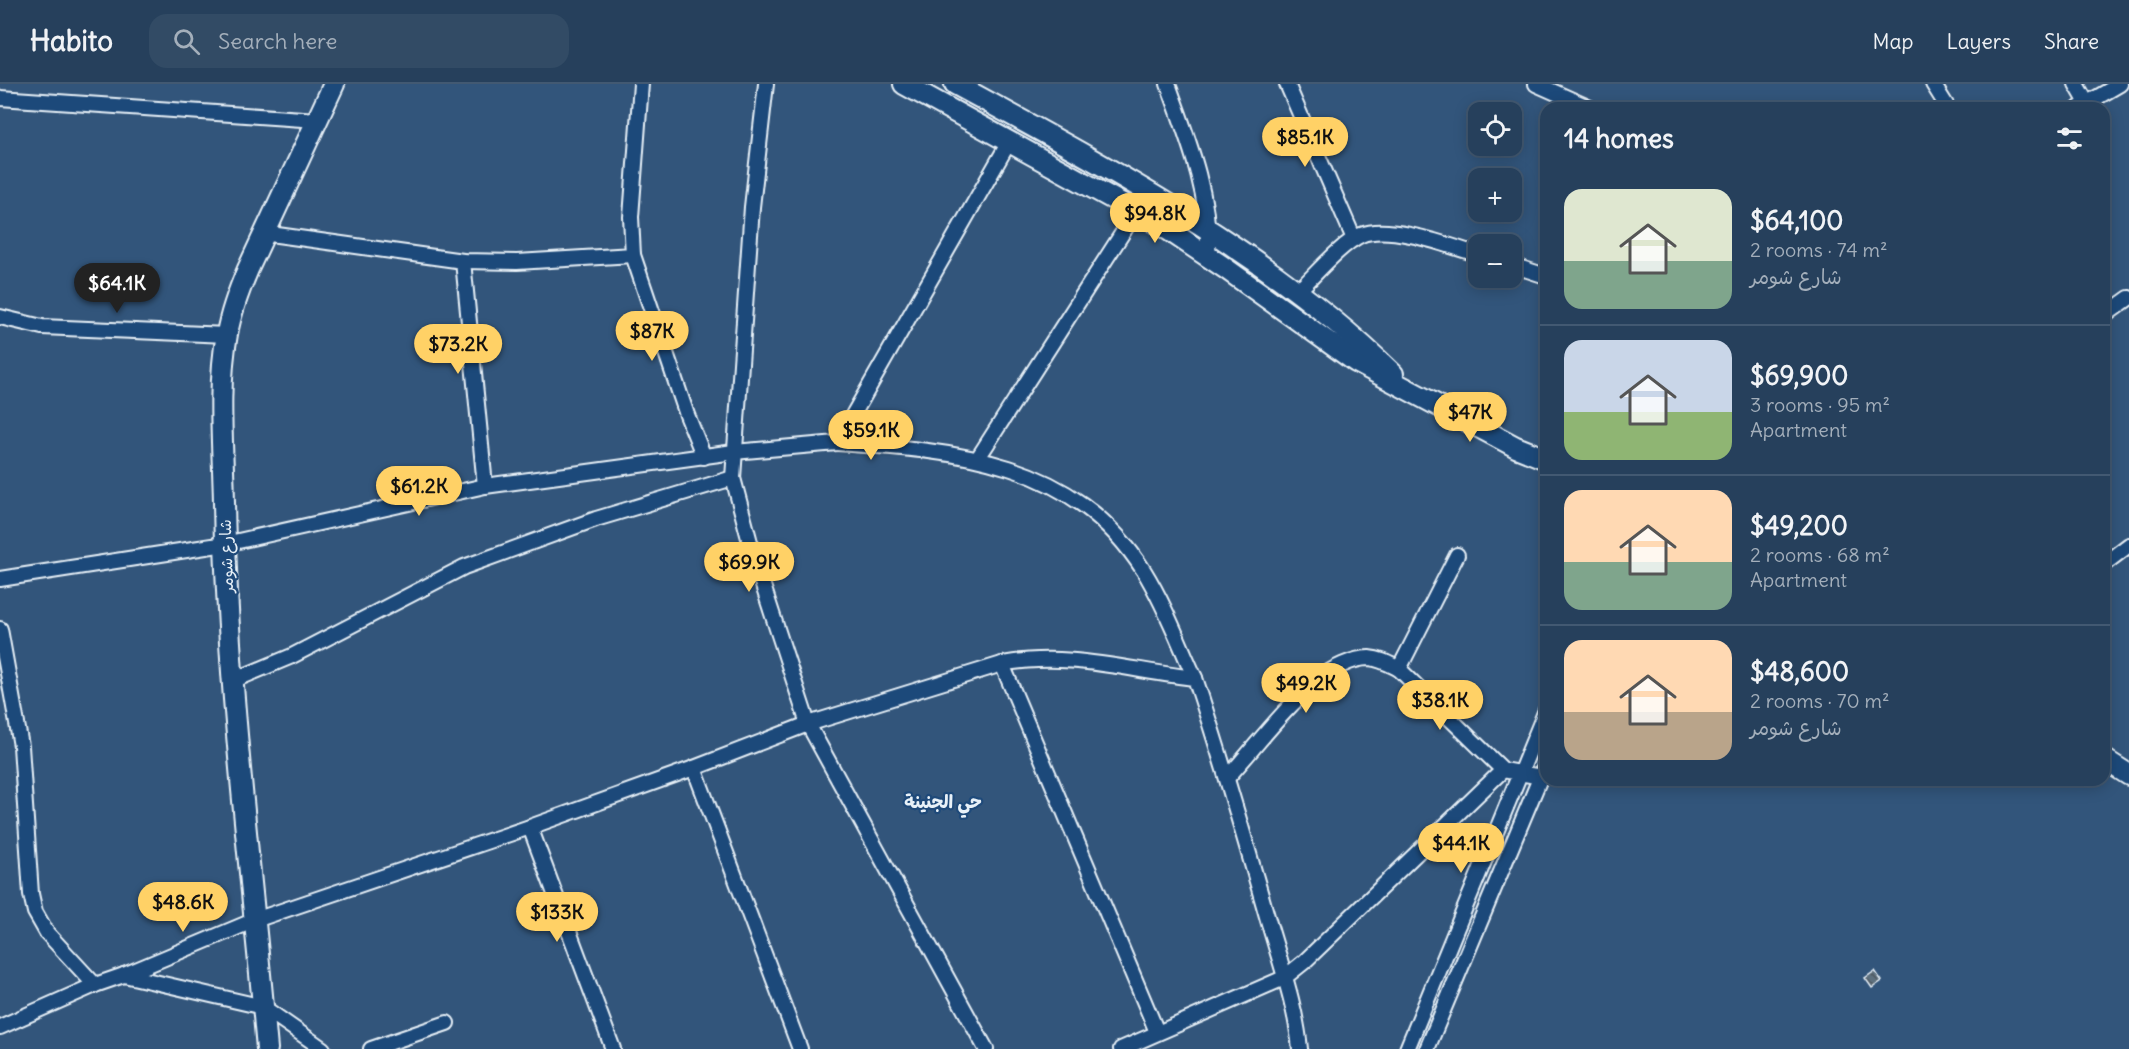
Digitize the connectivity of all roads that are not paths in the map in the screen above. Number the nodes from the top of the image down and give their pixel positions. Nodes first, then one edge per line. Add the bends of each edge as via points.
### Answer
1 (334, 84) edge
2 (641, 84) edge
3 (766, 84) edge
4 (904, 84) edge
5 (955, 84) edge
6 (1168, 84) edge
7 (1287, 84) edge
8 (1536, 84) edge
9 (1933, 84) edge
10 (2076, 84) edge
11 (2120, 84) edge
12 (0, 98) edge
13 (1576, 102) edge
14 (1944, 102) edge
15 (2082, 102) edge
16 (2090, 102) edge
17 (317, 120) junction
18 (1010, 142) junction
19 (1136, 212) junction
20 (1209, 231) junction
21 (263, 233) junction
22 (1353, 239) junction
23 (1468, 252) edge
24 (633, 255) junction
25 (1208, 256) junction
26 (463, 261) junction
27 (1522, 268) edge
28 (1540, 274) edge
29 (1298, 291) junction
30 (2129, 298) edge
31 (2110, 312) edge
32 (0, 317) edge
33 (227, 335) junction
34 (1410, 390) junction
35 (837, 443) junction
36 (734, 452) junction
37 (704, 457) junction
38 (1540, 457) edge
39 (978, 458) junction
40 (733, 478) junction
41 (484, 486) junction
42 (225, 544) junction
43 (2129, 545) edge
44 (1457, 555) dead end
45 (2110, 559) edge
46 (0, 579) edge
47 (0, 629) edge
48 (1002, 664) junction
49 (1399, 669) junction
50 (1195, 678) junction
51 (232, 681) junction
52 (808, 723) junction
53 (1540, 726) edge
54 (2110, 763) edge
55 (694, 768) junction
56 (1503, 770) junction
57 (1540, 770) edge
58 (1521, 772) junction
59 (2129, 776) edge
60 (1228, 777) junction
61 (1540, 780) edge
62 (530, 827) junction
63 (255, 920) junction
64 (124, 975) junction
65 (1284, 978) junction
66 (95, 985) junction
67 (263, 1006) junction
68 (447, 1023) dead end
69 (0, 1027) edge
70 (1157, 1032) junction
71 (267, 1049) edge
72 (323, 1049) edge
73 (371, 1049) edge
74 (613, 1049) edge
75 (800, 1049) edge
76 (986, 1049) edge
77 (1121, 1049) edge
78 (1300, 1049) edge
79 (1407, 1049) edge
80 (1427, 1049) edge

1 - 17 street, شارع شومر
2 - 24 street via 631,224
3 - 36 street via 752,207
4 - 18 street
5 - 20 street
6 - 20 street via 1197,172
7 - 22 street
8 - 13 street
9 - 14 street
10 - 15 street
11 - 16 street
12 - 17 street
17 - 21 street, شارع شومر
18 - 19 street
18 - 35 street
19 - 25 street
19 - 39 street
20 - 25 street
20 - 29 street
21 - 26 street
21 - 33 street, شارع شومر via 236,299
22 - 23 street via 1373,231 1392,231
22 - 29 street
24 - 26 street
24 - 37 street
25 - 34 street via 1356,362
26 - 41 street
27 - 28 street
29 - 34 street
30 - 31 street
32 - 33 street via 42,327
33 - 42 street, شارع شومر via 222,395
34 - 38 street
35 - 36 street
35 - 39 street
36 - 37 street
36 - 40 street
37 - 41 street
39 - 50 street via 1039,479 1095,513 1143,571
40 - 51 street via 596,519 464,567 292,656
40 - 52 street via 755,561
41 - 42 street
42 - 46 street
42 - 51 street, شارع شومر
43 - 45 street
44 - 49 street
47 - 66 street via 21,746 35,912 47,933
48 - 50 street via 1033,659 1079,661
48 - 52 street
48 - 70 street
49 - 56 street
49 - 60 street via 1383,660 1365,659 1320,678
50 - 60 street
51 - 63 street, شارع شومر
52 - 55 street
52 - 76 street
53 - 58 street
54 - 59 street
55 - 62 street
55 - 75 street
56 - 58 street
56 - 65 street
57 - 58 street
58 - 79 street
60 - 65 street
61 - 80 street
62 - 63 street
62 - 74 street
63 - 64 street
63 - 67 street, شارع شومر
64 - 66 street
64 - 67 street
65 - 70 street
65 - 78 street
66 - 69 street
67 - 71 street, شارع شومر
67 - 72 street
68 - 73 street
70 - 77 street

